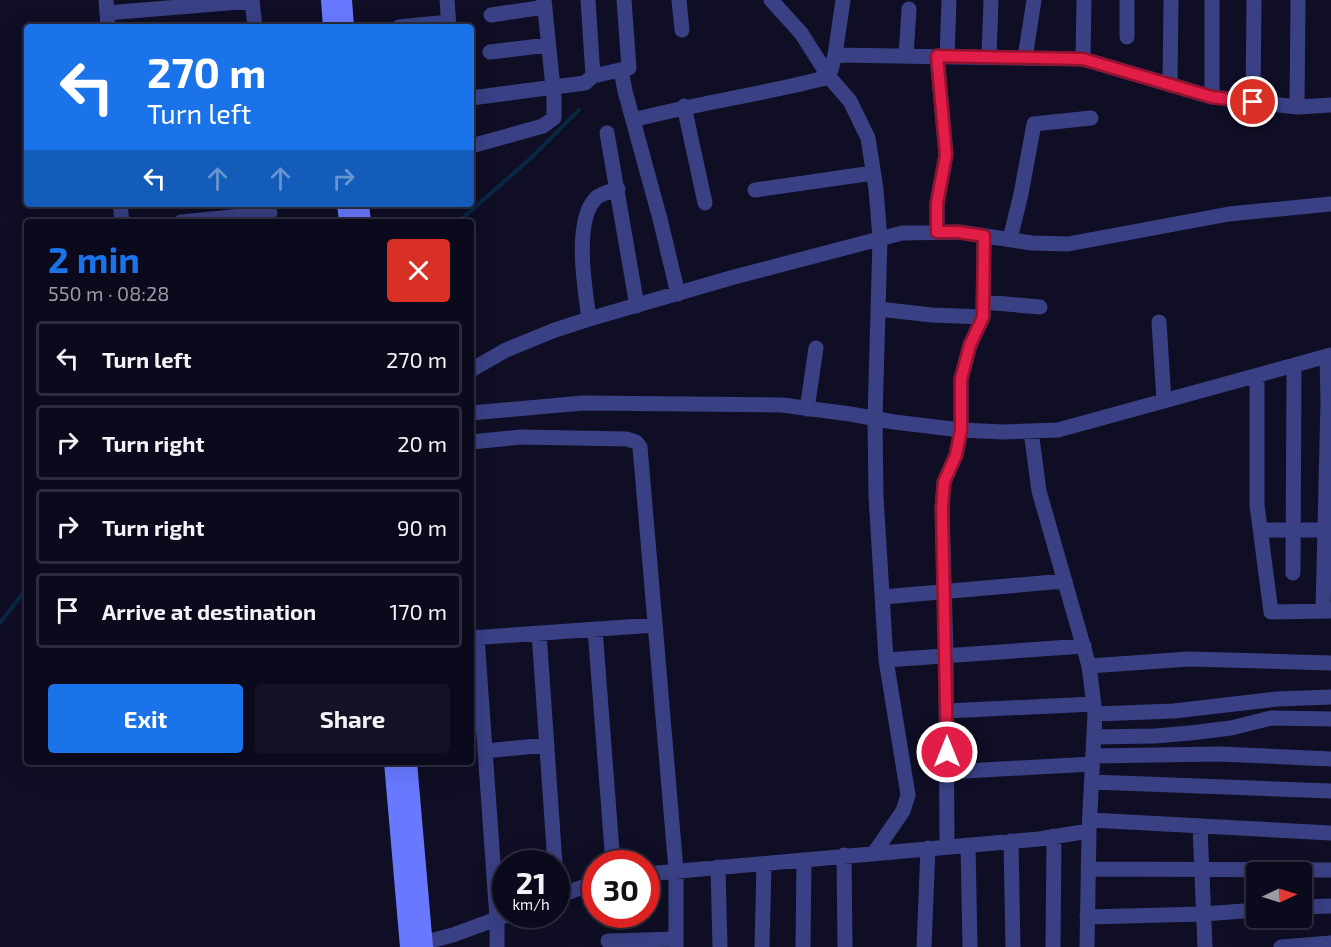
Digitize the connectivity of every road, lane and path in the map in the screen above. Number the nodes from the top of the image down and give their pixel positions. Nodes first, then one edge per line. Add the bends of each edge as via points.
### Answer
1 (252, 0) edge
2 (330, 0) edge
3 (343, 0) edge
4 (447, 0) edge
5 (588, 0) edge
6 (624, 0) edge
7 (679, 0) edge
8 (843, 0) edge
9 (949, 0) edge
10 (991, 0) edge
11 (1034, 0) edge
12 (1084, 0) edge
13 (1127, 0) edge
14 (1171, 0) edge
15 (1212, 0) edge
16 (1254, 0) edge
17 (1298, 0) edge
18 (544, 4) edge
19 (776, 5) edge
20 (909, 9) dead end
21 (107, 13) edge
22 (491, 15) dead end
23 (255, 24) edge
24 (332, 24) edge
25 (345, 24) edge
26 (449, 24) edge
27 (682, 30) dead end
28 (1126, 37) dead end
29 (548, 45) junction
30 (490, 52) dead end
31 (835, 55) junction
32 (906, 56) junction
33 (942, 57) junction
34 (989, 57) junction
35 (1025, 58) junction
36 (1083, 59) junction
37 (621, 70) junction
38 (593, 76) junction
39 (829, 77) junction
40 (1170, 85) junction
41 (553, 87) junction
42 (1212, 97) junction
43 (474, 98) edge
44 (1253, 102) junction
45 (1331, 105) edge
46 (684, 106) junction
47 (1297, 107) junction
48 (1091, 118) dead end
49 (633, 120) junction
50 (607, 133) dead end
51 (474, 145) edge
52 (873, 173) junction
53 (618, 189) junction
54 (754, 190) dead end
55 (705, 203) dead end
56 (1331, 204) edge
57 (270, 213) edge
58 (211, 219) edge
59 (937, 232) junction
60 (984, 236) junction
61 (880, 239) junction
62 (1010, 240) junction
63 (678, 294) junction
64 (637, 306) junction
65 (1040, 308) dead end
66 (878, 309) junction
67 (983, 309) junction
68 (589, 319) junction
69 (1159, 322) dead end
70 (816, 348) dead end
71 (1329, 356) edge
72 (1294, 365) junction
73 (474, 368) edge
74 (1257, 376) junction
75 (1164, 401) junction
76 (807, 409) junction
77 (474, 413) edge
78 (875, 419) junction
79 (961, 430) junction
80 (1031, 431) junction
81 (474, 442) edge
82 (1260, 530) junction
83 (1292, 530) junction
84 (1328, 530) edge
85 (1293, 573) dead end
86 (1065, 581) junction
87 (944, 591) junction
88 (883, 597) junction
89 (1327, 611) edge
90 (655, 625) junction
91 (595, 629) junction
92 (539, 633) junction
93 (474, 638) edge
94 (1084, 646) junction
95 (946, 655) junction
96 (886, 660) junction
97 (1331, 663) edge
98 (1089, 666) junction
99 (1331, 697) edge
100 (1095, 709) junction
101 (946, 711) junction
102 (1331, 719) edge
103 (1094, 737) junction
104 (547, 745) junction
105 (485, 751) junction
106 (1331, 759) edge
107 (1093, 760) junction
108 (393, 765) edge
109 (408, 765) edge
110 (947, 772) junction
111 (1092, 782) junction
112 (1331, 791) edge
113 (1089, 825) junction
114 (1200, 826) junction
115 (1331, 833) edge
116 (1054, 836) junction
117 (1011, 841) junction
118 (968, 844) junction
119 (947, 846) junction
120 (928, 848) junction
121 (495, 850) edge
122 (554, 850) edge
123 (612, 850) edge
124 (874, 852) junction
125 (844, 855) junction
126 (804, 860) junction
127 (764, 864) junction
128 (718, 867) junction
129 (1088, 868) junction
130 (676, 870) junction
131 (1202, 870) junction
132 (1331, 870) edge
133 (660, 872) edge
134 (1331, 906) edge
135 (1312, 907) edge
136 (1246, 911) edge
137 (1203, 914) junction
138 (1087, 916) junction
139 (492, 921) edge
140 (500, 928) edge
141 (608, 941) dead end
142 (676, 943) edge
143 (1331, 943) edge
144 (416, 946) edge
145 (497, 947) edge
146 (720, 947) edge
147 (762, 947) edge
148 (803, 947) edge
149 (845, 947) edge
150 (924, 947) edge
151 (970, 947) edge
152 (1012, 947) edge
153 (1053, 947) edge
154 (1087, 947) edge
155 (1205, 947) edge
156 (1281, 947) edge

1 - 21 street
1 - 23 street
2 - 24 street
3 - 25 street
4 - 26 street
5 - 38 street
6 - 37 street via 629,68
7 - 27 street
8 - 31 street
9 - 33 street
10 - 34 street
11 - 35 street
12 - 36 street
13 - 28 street
14 - 40 street
15 - 42 street
16 - 44 street
17 - 47 street
18 - 22 street
18 - 29 street
19 - 39 street via 801,33
20 - 32 street
29 - 30 street
29 - 41 street
31 - 32 street
31 - 39 street
32 - 33 street
33 - 34 street
33 - 59 street via 946,146 937,203
34 - 35 street
35 - 36 street
36 - 40 street
37 - 38 street
37 - 49 street
38 - 41 street via 585,83
39 - 46 street
39 - 52 street via 850,101 868,138
40 - 42 street
41 - 43 street
41 - 51 street via 554,117 543,126
42 - 44 street
44 - 47 street
45 - 47 street
46 - 49 street
46 - 55 street
48 - 62 street via 1034,124
49 - 63 street
50 - 53 street
52 - 54 street
52 - 61 street
53 - 64 street
53 - 68 street via 600,195 589,208 582,264
56 - 62 street via 1229,214 1068,244
57 - 58 street
59 - 60 street
59 - 61 street via 902,233
60 - 62 street
60 - 67 street
61 - 63 street
61 - 66 street
63 - 64 street
64 - 68 street
65 - 67 street
66 - 67 street via 915,314
66 - 78 street
67 - 79 street via 961,379
68 - 73 street via 506,350
69 - 75 street
70 - 76 street
71 - 72 street
71 - 84 street
72 - 74 street
72 - 83 street
74 - 75 street
74 - 82 street
75 - 80 street via 1058,430
76 - 77 street via 782,405 583,403
76 - 78 street
78 - 79 street
78 - 88 street
79 - 80 street
79 - 87 street via 956,455 944,482
80 - 86 street via 1039,490
81 - 90 street via 521,437 636,442 643,467
82 - 83 street
82 - 89 street via 1271,612
83 - 84 street
83 - 85 street
84 - 89 street
86 - 87 street
86 - 94 street
87 - 88 street
87 - 95 street
88 - 96 street
90 - 91 street
90 - 130 street
91 - 92 street
91 - 123 street
92 - 93 street
92 - 104 street
93 - 105 street
94 - 95 street
94 - 98 street
95 - 96 street
95 - 101 street
96 - 124 street via 908,795 903,811
97 - 98 street via 1189,659
98 - 100 street
99 - 100 street via 1174,711
100 - 101 street
100 - 103 street
101 - 110 street
102 - 103 street via 1271,718 1190,733
103 - 107 street
104 - 105 street
104 - 122 street
105 - 121 street
106 - 107 street via 1219,754
107 - 110 street
107 - 111 street
108 - 144 street
109 - 144 street
110 - 119 street
111 - 112 street
111 - 113 street
113 - 114 street
113 - 116 street
113 - 129 street
114 - 115 street
114 - 131 street
116 - 117 street
116 - 153 street
117 - 118 street
117 - 152 street
118 - 119 street
118 - 151 street
119 - 120 street
120 - 124 street
120 - 150 street
124 - 125 street
125 - 126 street
125 - 149 street
126 - 127 street
126 - 148 street
127 - 128 street
127 - 147 street
128 - 130 street
128 - 146 street
129 - 131 street
129 - 138 street
130 - 133 street
130 - 142 street
131 - 132 street
131 - 137 street
134 - 135 street
136 - 137 street
137 - 138 street
137 - 155 street
138 - 154 street
139 - 144 street
140 - 145 street
141 - 142 street
143 - 156 street

